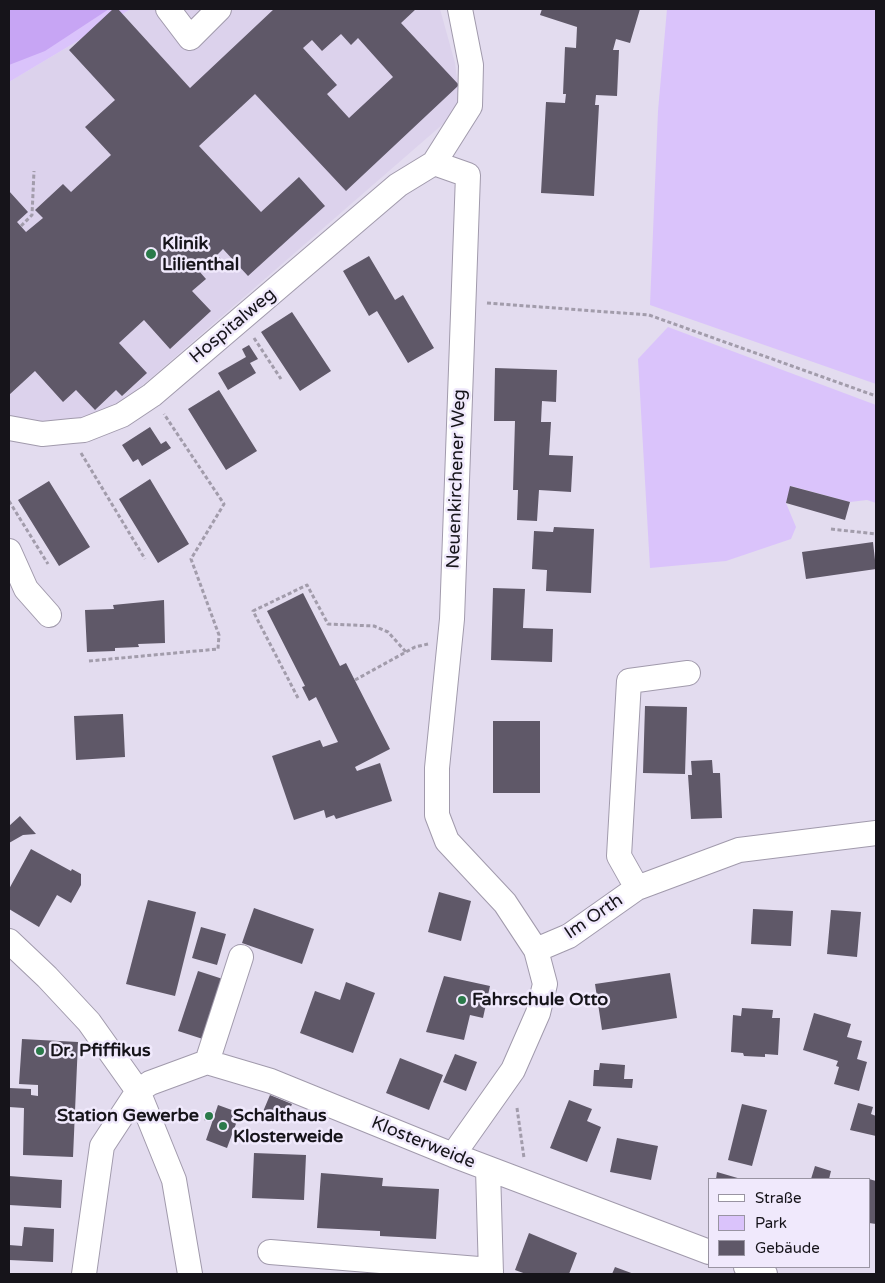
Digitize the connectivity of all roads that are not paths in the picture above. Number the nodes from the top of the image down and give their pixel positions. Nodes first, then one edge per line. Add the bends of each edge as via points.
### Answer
1 (168, 9) edge
2 (219, 9) edge
3 (460, 9) edge
4 (434, 163) junction
5 (9, 428) edge
6 (9, 551) edge
7 (49, 615) dead end
8 (688, 673) dead end
9 (876, 833) edge
10 (637, 888) junction
11 (9, 941) edge
12 (536, 950) junction
13 (242, 957) dead end
14 (208, 1062) junction
15 (138, 1092) junction
16 (453, 1155) junction
17 (488, 1169) junction
18 (270, 1252) dead end
19 (708, 1252) edge
20 (749, 1268) edge
21 (491, 1272) edge
22 (84, 1274) edge
23 (190, 1274) edge
24 (765, 1274) edge

1 - 2 street via 190,38
3 - 4 street via 471,65 470,106
4 - 5 street, Hospitalweg via 398,185 152,395 122,414 84,430 42,434
4 - 12 street, Neuenkirchener Weg via 468,175 450,640 437,768 437,815 447,841 505,904
6 - 7 street via 26,589
8 - 10 street via 629,681 619,856
9 - 10 street, Im Orth via 739,850
10 - 12 street, Im Orth via 569,936
11 - 15 street via 89,1022
12 - 16 street via 545,984 538,1013 513,1070
13 - 14 street
14 - 15 street via 150,1083
14 - 16 street, Klosterweide via 271,1081
15 - 22 street via 102,1146
15 - 23 street via 174,1180
16 - 17 street, Klosterweide
17 - 19 street, Klosterweide
17 - 21 street
18 - 21 street
20 - 24 street

